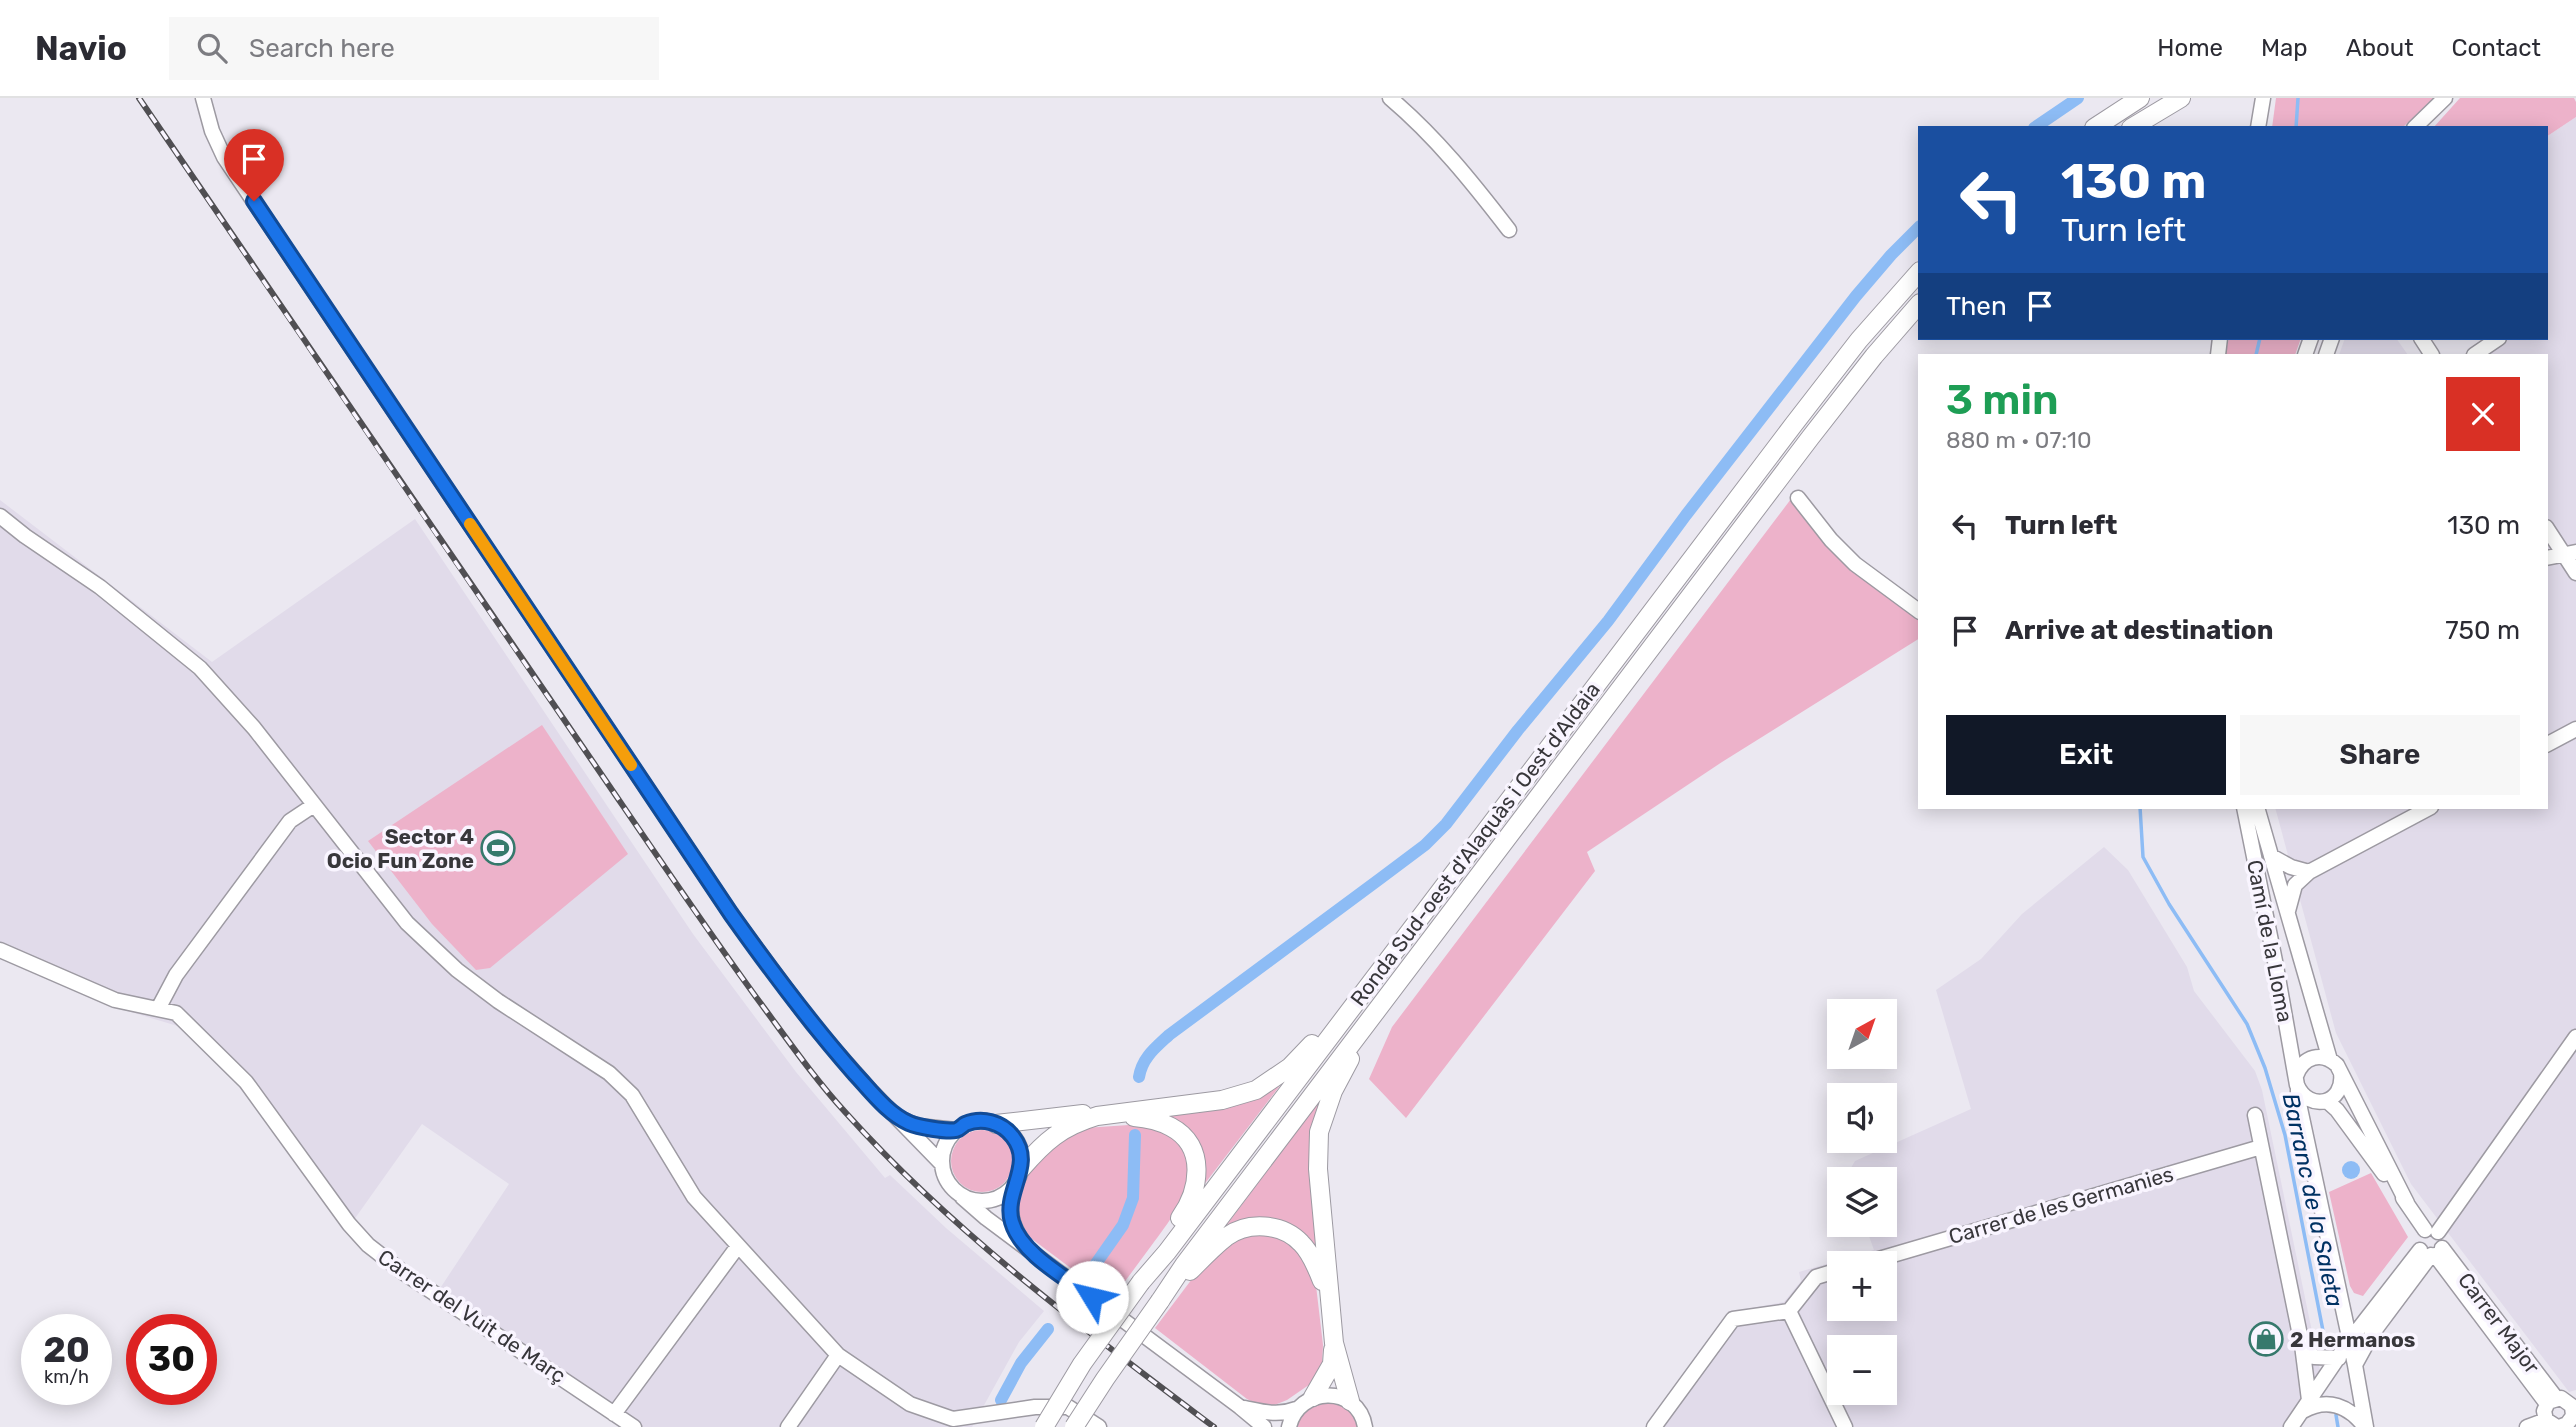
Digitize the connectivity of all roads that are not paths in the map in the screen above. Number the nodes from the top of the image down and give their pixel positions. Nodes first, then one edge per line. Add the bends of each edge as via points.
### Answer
1 (203, 98) edge
2 (1390, 98) edge
3 (2140, 98) edge
4 (2182, 98) edge
5 (2263, 98) edge
6 (2444, 99) edge
7 (2097, 126) edge
8 (2134, 126) edge
9 (2258, 126) edge
10 (2416, 126) edge
11 (1509, 230) dead end
12 (1918, 273) edge
13 (1918, 305) edge
14 (2496, 340) edge
15 (2475, 354) edge
16 (1798, 498) dead end
17 (0, 516) edge
18 (2548, 529) edge
19 (2570, 553) edge
20 (2548, 558) edge
21 (2576, 573) edge
22 (1918, 611) edge
23 (2576, 729) edge
24 (2548, 744) edge
25 (314, 805) junction
26 (2244, 809) edge
27 (2258, 809) edge
28 (2427, 809) edge
29 (2271, 856) junction
30 (2309, 872) junction
31 (2288, 914) junction
32 (0, 950) edge
33 (158, 1009) junction
34 (1337, 1026) junction
35 (2576, 1037) edge
36 (1355, 1038) junction
37 (2330, 1060) junction
38 (2341, 1073) junction
39 (2297, 1083) junction
40 (2323, 1102) junction
41 (894, 1114) junction
42 (1116, 1114) junction
43 (2255, 1115) dead end
44 (1097, 1116) junction
45 (996, 1124) junction
46 (956, 1130) junction
47 (2261, 1147) junction
48 (941, 1163) junction
49 (1017, 1178) junction
50 (2317, 1183) junction
51 (962, 1196) junction
52 (2407, 1203) junction
53 (2431, 1231) junction
54 (738, 1246) junction
55 (1029, 1250) junction
56 (2432, 1252) junction
57 (1897, 1254) edge
58 (1827, 1274) edge
59 (1141, 1282) junction
60 (1328, 1292) junction
61 (1160, 1301) junction
62 (2341, 1306) junction
63 (1789, 1311) junction
64 (2371, 1315) junction
65 (2350, 1340) junction
66 (1334, 1343) junction
67 (2302, 1345) junction
68 (838, 1356) junction
69 (2339, 1359) junction
70 (2355, 1365) junction
71 (1313, 1396) junction
72 (1350, 1401) junction
73 (2306, 1406) junction
74 (2574, 1406) edge
75 (1240, 1407) junction
76 (1296, 1409) junction
77 (614, 1414) junction
78 (2558, 1418) edge
79 (2292, 1426) edge
80 (634, 1427) edge
81 (788, 1427) edge
82 (1044, 1427) edge
83 (1074, 1427) edge
84 (1099, 1427) edge
85 (1264, 1427) edge
86 (1289, 1427) edge
87 (1365, 1427) edge
88 (1654, 1427) edge
89 (1845, 1427) edge
90 (2365, 1427) edge
91 (2528, 1427) edge

1 - 41 street via 212,131 231,168 731,914 813,1025
2 - 11 street via 1460,166
3 - 7 main road
4 - 8 main road
5 - 9 street
6 - 10 street
12 - 34 main road, Ronda Sud-oest d'Alaquàs i Oest d'Aldaia via 1810,403
13 - 36 main road, Ronda Sud-oest d'Alaquàs i Oest d'Aldaia via 1810,438
14 - 15 street
16 - 22 street via 1854,564
17 - 25 street via 100,587 200,668
18 - 19 street
19 - 20 street
19 - 21 street
23 - 24 street
25 - 33 street via 290,821 176,975
25 - 54 street via 400,915 457,970 609,1073 632,1095 694,1197
26 - 39 street, Camí de la Lloma
27 - 29 street, Camí de la Lloma
28 - 30 street
29 - 30 street
29 - 31 street, Camí de la Lloma
30 - 31 street via 2295,885
31 - 37 street, Camí de la Lloma
32 - 33 street, Carrer del Vuit de Març via 115,1000
33 - 77 street, Carrer del Vuit de Març via 176,1013 246,1082 368,1245
34 - 42 main road via 1256,1090 1222,1100
34 - 59 main road, Ronda Sud-oest d'Alaquàs i Oest d'Aldaia
35 - 53 street
36 - 60 main road via 1319,1132
36 - 61 main road, Ronda Sud-oest d'Alaquàs i Oest d'Aldaia
37 - 38 street
37 - 39 street via 2316,1057 2303,1063
38 - 40 street via 2337,1093
38 - 52 street
39 - 40 street via 2306,1099
39 - 50 street, Camí de la Lloma
40 - 50 street via 2311,1117
40 - 52 street via 2337,1110
41 - 46 street via 918,1126
41 - 48 street
42 - 44 main road
42 - 59 main road via 1169,1126 1186,1140 1196,1161 1191,1201
43 - 47 street
44 - 45 main road
44 - 49 main road via 1050,1137
45 - 46 street via 975,1121
45 - 49 street via 1006,1129 1019,1147
46 - 48 street via 947,1139
47 - 57 street, Carrer de les Germanies
47 - 67 street
48 - 51 street via 947,1182
49 - 51 street via 999,1198 990,1201
49 - 55 street via 1009,1209 1012,1224
50 - 62 street
51 - 55 street
52 - 53 street
53 - 56 street via 2443,1239
53 - 56 street via 2418,1237
54 - 68 street
54 - 77 street
55 - 75 street
56 - 64 street
56 - 70 street
56 - 78 street, Carrer Major
58 - 63 street via 1816,1277
59 - 82 main road, Ronda Sud-oest d'Alaquàs i Oest d'Aldaia, bridge
60 - 61 main road via 1303,1244 1278,1229 1257,1226 1228,1236
60 - 66 main road
61 - 83 main road, Ronda Sud-oest d'Alaquàs i Oest d'Aldaia, bridge
62 - 64 street via 2358,1317
62 - 65 street
63 - 88 street via 1733,1319
63 - 89 street
64 - 65 street
65 - 69 street
65 - 70 street
66 - 71 main road via 1332,1364
66 - 72 main road
67 - 69 street via 2314,1357
67 - 73 street
68 - 81 street
68 - 84 street via 909,1404 953,1419 1068,1407
69 - 73 street
70 - 90 street
71 - 72 street via 1326,1394
71 - 76 street
72 - 87 street
73 - 79 street
73 - 90 street via 2345,1407
74 - 78 street via 2565,1400
75 - 76 street via 1270,1414
75 - 85 street
76 - 86 street
77 - 80 street, Carrer del Vuit de Març
78 - 91 street

